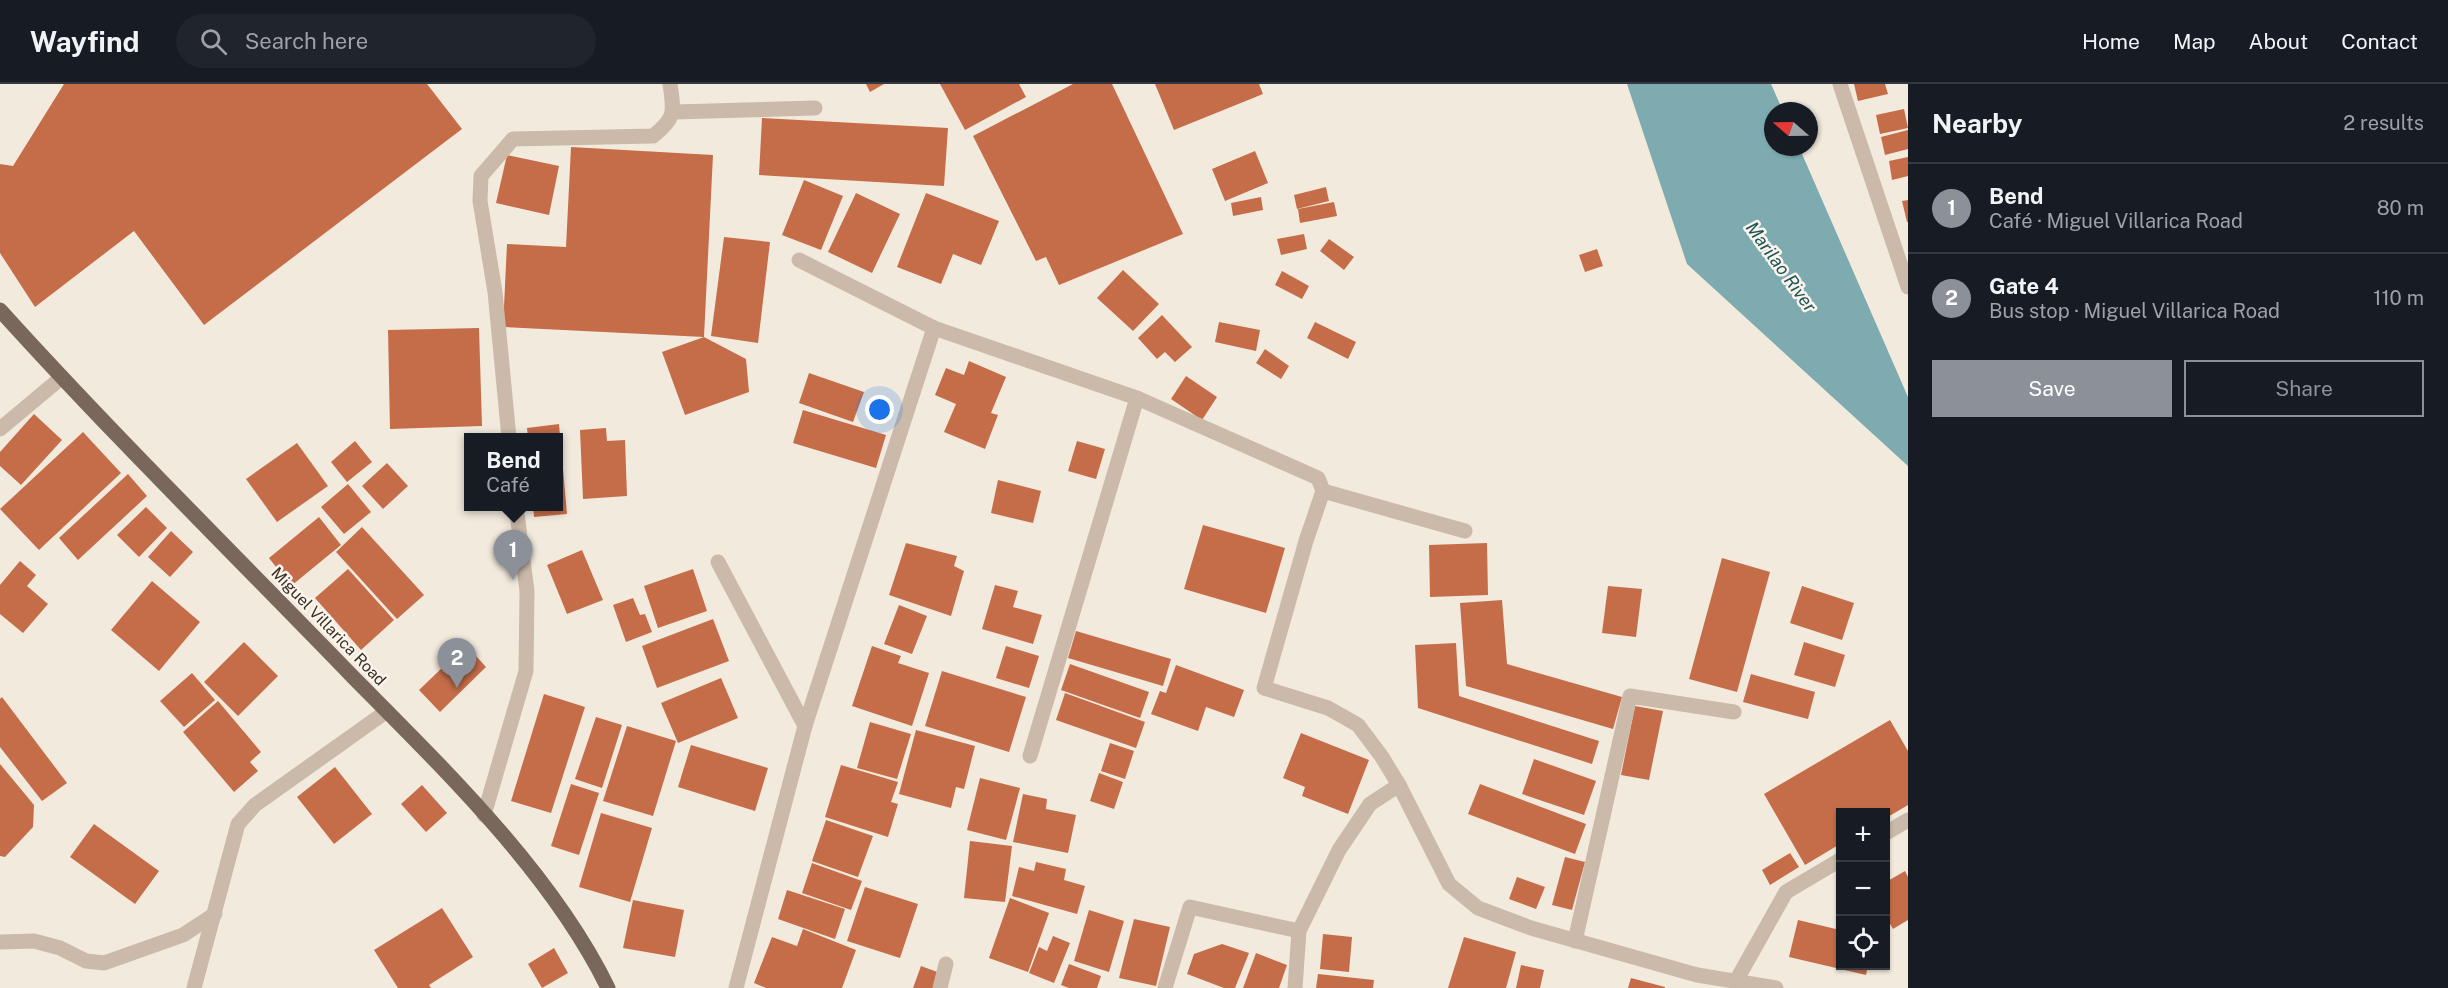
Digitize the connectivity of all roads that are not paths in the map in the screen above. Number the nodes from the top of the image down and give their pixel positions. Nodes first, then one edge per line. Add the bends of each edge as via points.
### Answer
1 (670, 84) edge
2 (1840, 84) edge
3 (815, 108) dead end
4 (674, 112) junction
5 (799, 260) dead end
6 (1908, 287) edge
7 (0, 310) edge
8 (934, 328) junction
9 (61, 378) junction
10 (1137, 398) junction
11 (0, 429) edge
12 (509, 433) edge
13 (1323, 491) junction
14 (517, 511) edge
15 (1465, 531) dead end
16 (718, 562) dead end
17 (387, 711) junction
18 (1734, 712) dead end
19 (805, 726) junction
20 (1030, 756) dead end
21 (1399, 785) junction
22 (484, 815) junction
23 (1908, 820) edge
24 (1890, 831) edge
25 (1837, 862) edge
26 (215, 914) junction
27 (1299, 931) junction
28 (1575, 941) junction
29 (0, 942) edge
30 (946, 964) dead end
31 (1736, 981) junction
32 (194, 988) edge
33 (608, 988) edge
34 (736, 988) edge
35 (940, 988) edge
36 (1165, 988) edge
37 (1295, 988) edge
38 (1776, 988) edge

1 - 4 street
2 - 6 street
3 - 4 street
4 - 12 street via 667,125 653,136 513,139 482,176 480,201 495,292
5 - 8 street
7 - 9 main road, Miguel Villarica Road
8 - 10 street
8 - 19 street
9 - 11 street
9 - 17 main road, Miguel Villarica Road
10 - 13 street via 1318,478
10 - 20 street
13 - 15 street
13 - 21 street via 1264,688 1328,708 1358,725
14 - 22 street via 527,591 526,671
16 - 19 street
17 - 22 main road, Miguel Villarica Road
17 - 26 street via 255,805 238,824
18 - 28 street via 1630,696
19 - 34 street
21 - 27 street via 1370,804 1339,849
21 - 28 street via 1449,884 1478,908
22 - 33 main road, Miguel Villarica Road via 522,857 593,957
23 - 24 street
25 - 31 street via 1786,892
26 - 29 street via 183,935 104,963 86,961 34,941
26 - 32 street
27 - 36 street via 1190,907
27 - 37 street
28 - 31 street via 1697,975
30 - 35 street
31 - 38 street

